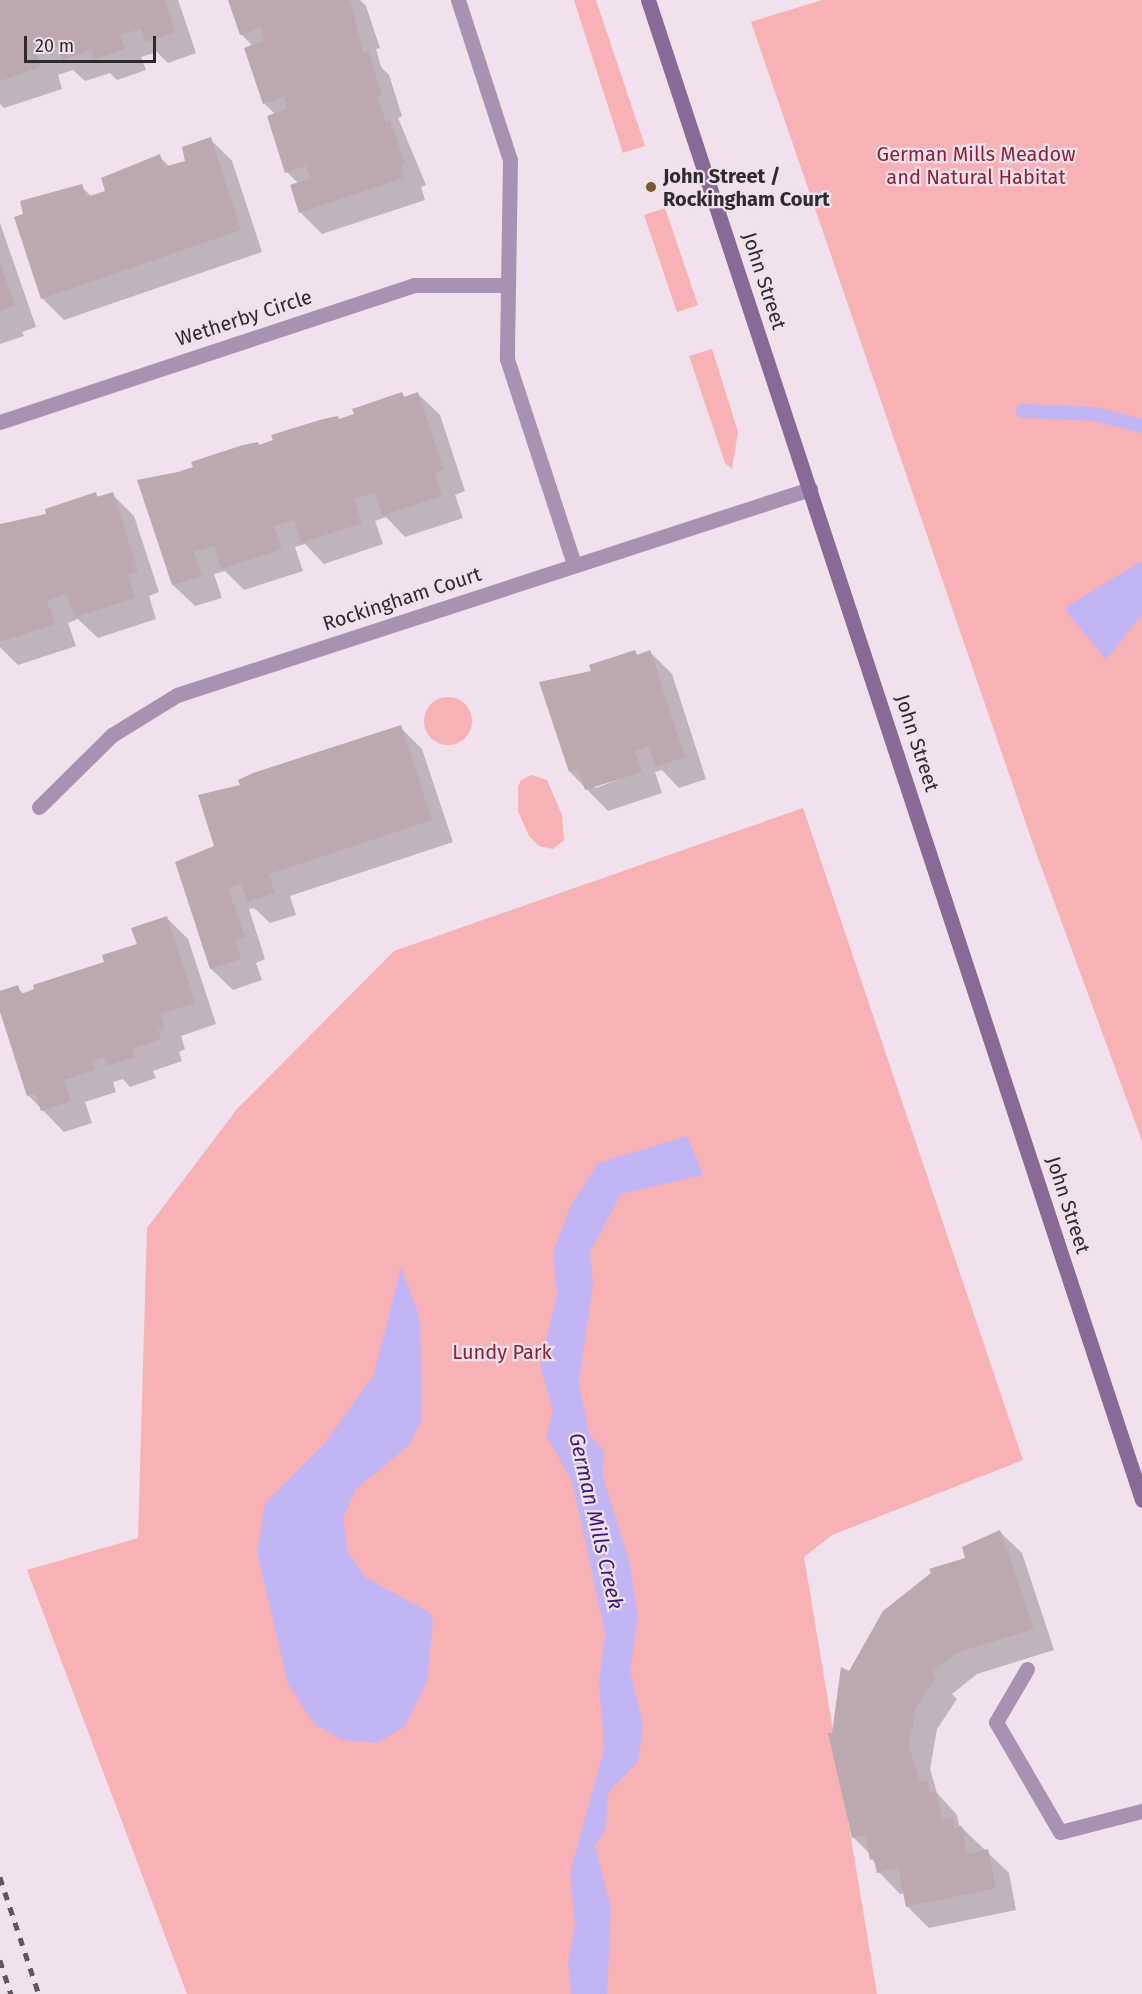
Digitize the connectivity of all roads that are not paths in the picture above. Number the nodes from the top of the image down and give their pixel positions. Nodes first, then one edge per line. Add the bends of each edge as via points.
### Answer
1 (458, 0) edge
2 (648, 0) edge
3 (506, 285) junction
4 (0, 422) edge
5 (810, 489) junction
6 (574, 564) junction
7 (39, 807) dead end
8 (1142, 1500) edge
9 (1027, 1669) dead end
10 (1142, 1811) edge

1 - 3 street via 510,160
2 - 5 main road, John Street
3 - 4 street, Wetherby Circle via 414,285
3 - 6 street via 507,359
5 - 6 street, Rockingham Court
5 - 8 main road, John Street
6 - 7 street, Rockingham Court via 177,695 112,735
9 - 10 street via 996,1722 1060,1832

